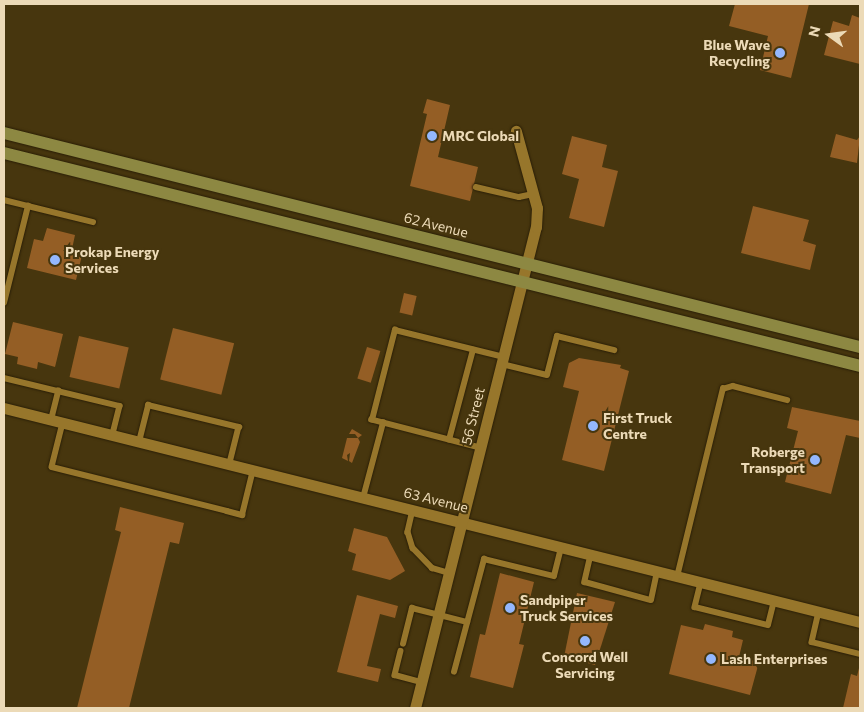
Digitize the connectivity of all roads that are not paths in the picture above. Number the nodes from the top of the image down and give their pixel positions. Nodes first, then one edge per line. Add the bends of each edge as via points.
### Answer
1 (516, 130) dead end
2 (4, 133) edge
3 (4, 153) edge
4 (476, 186) dead end
5 (533, 194) junction
6 (4, 200) edge
7 (28, 206) junction
8 (93, 222) dead end
9 (528, 264) junction
10 (523, 282) junction
11 (4, 302) edge
12 (860, 347) edge
13 (473, 350) junction
14 (614, 350) dead end
15 (503, 361) junction
16 (860, 366) edge
17 (4, 378) edge
18 (58, 391) junction
19 (786, 400) dead end
20 (4, 408) edge
21 (51, 420) junction
22 (382, 422) junction
23 (63, 423) junction
24 (113, 435) junction
25 (449, 440) junction
26 (139, 442) junction
27 (480, 448) junction
28 (230, 464) junction
29 (253, 470) junction
30 (363, 498) junction
31 (413, 510) junction
32 (462, 522) junction
33 (561, 547) junction
34 (591, 555) junction
35 (657, 572) junction
36 (449, 573) junction
37 (676, 577) junction
38 (701, 583) junction
39 (774, 601) junction
40 (820, 612) junction
41 (439, 615) junction
42 (467, 622) junction
43 (860, 622) edge
44 (860, 654) edge
45 (454, 672) dead end
46 (422, 682) junction
47 (415, 708) edge

1 - 5 street, 56 Street
2 - 9 main road, 62 Avenue
3 - 10 main road
4 - 5 lane via 519,197
5 - 9 street, 56 Street via 537,208 536,227
6 - 7 lane
7 - 8 lane
7 - 11 lane
9 - 10 street, 56 Street
9 - 12 main road, 62 Avenue
10 - 15 street, 56 Street
10 - 16 main road
13 - 15 lane
13 - 22 lane via 395,330 372,420
13 - 25 lane
14 - 15 lane via 558,336 548,375
15 - 27 street, 56 Street
17 - 18 lane
18 - 21 lane
18 - 24 lane via 120,406
19 - 37 lane via 733,386 723,389
20 - 21 street, 63 Avenue
21 - 23 street, 63 Avenue
22 - 25 lane
22 - 30 lane
23 - 24 street, 63 Avenue
23 - 29 lane via 52,467 242,515
24 - 26 street, 63 Avenue
25 - 27 lane
26 - 28 street, 63 Avenue
26 - 28 lane via 148,405 239,427
27 - 32 street, 56 Street
28 - 29 street, 63 Avenue
29 - 30 street, 63 Avenue
30 - 31 street, 63 Avenue
31 - 32 street, 63 Avenue
31 - 36 lane via 408,532 413,548 432,568
32 - 33 street, 63 Avenue
32 - 36 street, 56 Street
33 - 34 street, 63 Avenue
33 - 42 lane via 554,576 484,559
34 - 35 street, 63 Avenue
34 - 35 lane via 585,582 651,600
35 - 37 street, 63 Avenue
36 - 41 street, 56 Street
37 - 38 street, 63 Avenue
38 - 39 street, 63 Avenue
38 - 39 lane via 695,607 702,609 768,625
39 - 40 street, 63 Avenue
40 - 43 street, 63 Avenue
40 - 44 lane via 812,642
41 - 42 lane
41 - 46 street, 56 Street
41 - 46 lane via 412,608 395,675
42 - 45 lane
46 - 47 street, 56 Street

